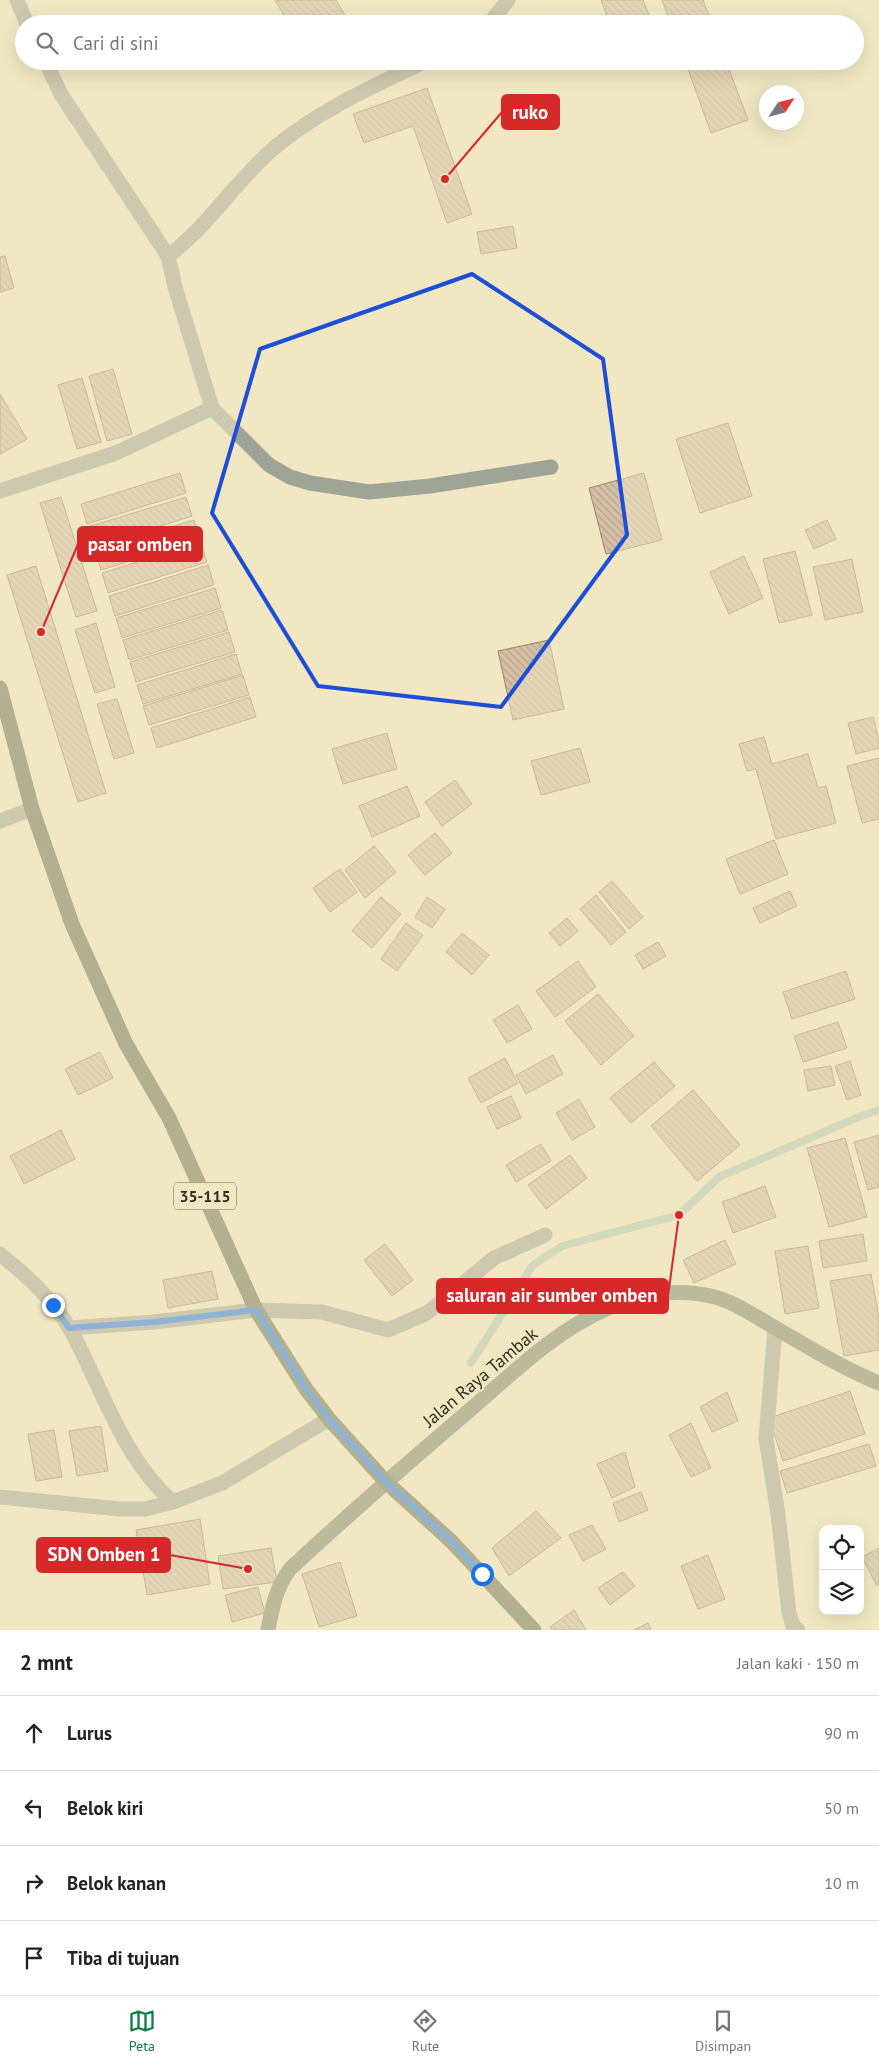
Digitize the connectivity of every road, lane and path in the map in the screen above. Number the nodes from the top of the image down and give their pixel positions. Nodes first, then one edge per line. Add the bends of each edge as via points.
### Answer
1 (17, 0) edge
2 (508, 0) edge
3 (23, 15) edge
4 (496, 15) edge
5 (49, 70) edge
6 (407, 70) edge
7 (168, 256) junction
8 (212, 408) junction
9 (550, 467) dead end
10 (0, 491) edge
11 (0, 688) edge
12 (32, 809) junction
13 (0, 821) edge
14 (545, 1235) dead end
15 (0, 1254) edge
16 (256, 1310) junction
17 (69, 1328) junction
18 (775, 1328) junction
19 (879, 1383) edge
20 (329, 1419) junction
21 (386, 1482) junction
22 (0, 1497) edge
23 (174, 1502) junction
24 (268, 1630) edge
25 (534, 1630) edge
26 (798, 1630) edge

1 - 3 street
2 - 4 street
5 - 7 street via 62,96
6 - 7 street via 356,95 274,147 242,178 200,229
7 - 8 street
8 - 9 street via 269,465 290,477 310,483 369,492
8 - 10 street via 116,453
11 - 12 main road, 35-115
12 - 13 street
12 - 16 main road, 35-115 via 76,932 126,1044 173,1126
14 - 16 street via 494,1258 428,1314 388,1330 322,1312
15 - 17 street via 40,1288
16 - 17 street
16 - 20 main road, 35-115
17 - 23 street via 136,1458 158,1489
18 - 19 street, Jalan Raya Tambak
18 - 21 street, Jalan Raya Tambak via 712,1296 680,1292 644,1295 609,1307 584,1319 547,1344
18 - 26 street via 766,1439 789,1613 793,1626
20 - 21 main road, 35-115
20 - 23 street via 222,1483
21 - 24 street, Jalan Raya Tambak via 282,1579
21 - 25 main road, 35-115 via 451,1541
22 - 23 street via 120,1509 145,1509

